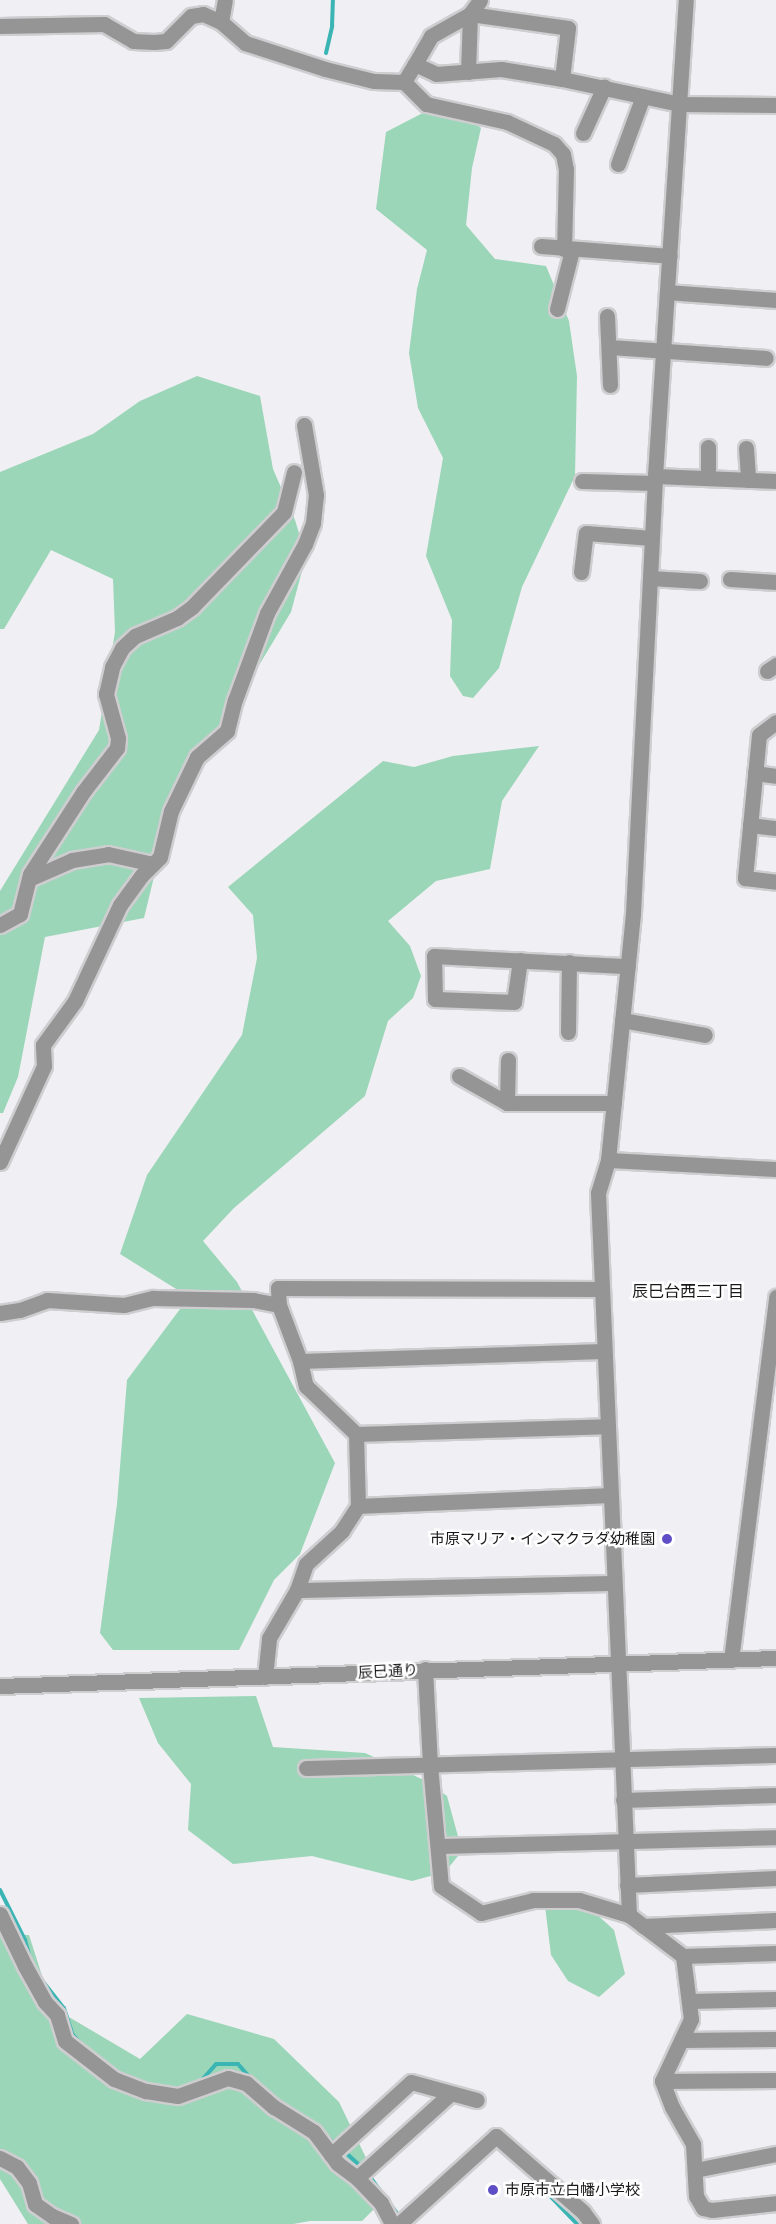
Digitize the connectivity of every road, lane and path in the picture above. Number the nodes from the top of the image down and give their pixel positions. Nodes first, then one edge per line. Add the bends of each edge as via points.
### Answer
1 (225, 0) edge
2 (480, 0) edge
3 (686, 0) edge
4 (470, 15) junction
5 (221, 22) junction
6 (0, 26) edge
7 (415, 64) junction
8 (468, 72) junction
9 (562, 79) junction
10 (404, 82) junction
11 (604, 87) junction
12 (643, 96) junction
13 (680, 104) junction
14 (776, 105) edge
15 (583, 133) dead end
16 (618, 164) dead end
17 (542, 246) dead end
18 (568, 249) junction
19 (670, 256) junction
20 (667, 292) junction
21 (776, 300) edge
22 (557, 309) dead end
23 (607, 316) dead end
24 (610, 347) junction
25 (663, 352) junction
26 (766, 358) dead end
27 (610, 385) dead end
28 (304, 425) dead end
29 (708, 447) dead end
30 (746, 448) dead end
31 (294, 472) dead end
32 (708, 478) junction
33 (655, 479) junction
34 (748, 480) junction
35 (776, 480) edge
36 (582, 481) dead end
37 (652, 538) junction
38 (581, 572) dead end
39 (650, 578) junction
40 (730, 579) dead end
41 (700, 581) dead end
42 (776, 582) edge
43 (776, 722) edge
44 (755, 773) junction
45 (776, 776) edge
46 (750, 825) junction
47 (776, 828) edge
48 (153, 864) junction
49 (29, 879) junction
50 (776, 882) edge
51 (0, 925) edge
52 (520, 960) junction
53 (569, 962) junction
54 (628, 966) junction
55 (622, 1020) junction
56 (568, 1032) dead end
57 (705, 1035) dead end
58 (508, 1060) dead end
59 (459, 1076) dead end
60 (507, 1103) junction
61 (614, 1103) junction
62 (608, 1160) junction
63 (0, 1162) edge
64 (776, 1169) edge
65 (600, 1289) junction
66 (776, 1297) edge
67 (279, 1305) junction
68 (0, 1313) edge
69 (603, 1351) junction
70 (300, 1361) junction
71 (769, 1416) edge
72 (606, 1426) junction
73 (356, 1434) junction
74 (609, 1495) junction
75 (358, 1506) junction
76 (614, 1583) junction
77 (297, 1590) junction
78 (776, 1658) edge
79 (730, 1660) junction
80 (617, 1664) junction
81 (425, 1669) junction
82 (265, 1677) junction
83 (0, 1686) edge
84 (776, 1755) edge
85 (622, 1760) junction
86 (429, 1765) junction
87 (306, 1768) dead end
88 (776, 1795) edge
89 (623, 1800) junction
90 (776, 1837) edge
91 (625, 1841) junction
92 (439, 1846) junction
93 (776, 1878) edge
94 (627, 1885) junction
95 (0, 1914) edge
96 (629, 1915) junction
97 (776, 1920) edge
98 (643, 1926) junction
99 (776, 1953) edge
100 (683, 1956) junction
101 (776, 1999) edge
102 (689, 2001) junction
103 (776, 2038) edge
104 (682, 2040) junction
105 (776, 2080) edge
106 (662, 2081) junction
107 (449, 2094) junction
108 (477, 2100) dead end
109 (776, 2154) edge
110 (331, 2155) junction
111 (0, 2158) edge
112 (695, 2170) junction
113 (357, 2178) junction
114 (776, 2203) edge
115 (71, 2224) edge
116 (392, 2224) edge
117 (399, 2224) edge
118 (592, 2224) edge

1 - 5 street
2 - 4 street
3 - 13 street
4 - 7 street via 431,36
4 - 8 street
4 - 9 street via 568,28
5 - 6 street via 203,14 191,16 166,41 154,42 133,41 104,24
5 - 10 street via 245,43 325,69 374,81
7 - 8 street via 436,74
7 - 10 street
8 - 9 street via 501,69
9 - 11 street
10 - 18 street via 426,104 507,122 554,144 563,154 566,169
11 - 12 street
11 - 15 street
12 - 13 street
12 - 16 street
13 - 14 street
13 - 19 street
17 - 18 street
18 - 19 street
18 - 22 street
19 - 20 street
20 - 21 street
20 - 25 street
23 - 24 street
24 - 25 street
24 - 27 street
25 - 26 street
25 - 33 street
28 - 48 street via 316,495 313,523 267,613 227,731 196,757 171,811 160,857
29 - 32 street
30 - 34 street
31 - 49 street via 284,512 192,607 177,618 135,636 122,648 112,667 106,694 117,748 83,792
32 - 33 street
32 - 34 street
33 - 36 street
33 - 37 street
34 - 35 street
37 - 38 street via 586,533
37 - 39 street
39 - 41 street
39 - 54 street
40 - 42 street
43 - 44 street via 759,735
44 - 45 street
44 - 46 street
46 - 47 street
46 - 50 street via 745,878
48 - 49 street via 102,855 72,860
48 - 63 street via 120,905 75,1001 43,1045 44,1066
49 - 51 street via 20,914
52 - 52 street via 434,956 435,999 514,1002
52 - 53 street
53 - 54 street
53 - 56 street
54 - 55 street
55 - 57 street
55 - 61 street
58 - 60 street
59 - 60 street
60 - 61 street
61 - 62 street
62 - 64 street
62 - 65 street via 598,1193
65 - 67 street via 278,1288
65 - 69 street
66 - 71 street
67 - 68 street via 153,1298 124,1305 47,1300
67 - 70 street
69 - 70 street
69 - 72 street
70 - 73 street via 306,1386
71 - 79 street
72 - 73 street
72 - 74 street
73 - 75 street
74 - 75 street
74 - 76 street
75 - 77 street via 342,1531 306,1564
76 - 77 street
76 - 80 street
77 - 82 street via 269,1638
78 - 79 street, 辰巳通り
79 - 80 street, 辰巳通り
80 - 81 street, 辰巳通り
80 - 85 street
81 - 82 street, 辰巳通り
81 - 86 street
82 - 83 street, 辰巳通り
84 - 85 street
85 - 86 street
85 - 89 street
86 - 87 street
86 - 92 street
88 - 89 street
89 - 91 street
90 - 91 street
91 - 92 street
91 - 94 street
92 - 96 street via 441,1886 481,1913 533,1900 579,1900
93 - 94 street
94 - 96 street
95 - 110 street via 45,2002 57,2015 65,2041 114,2079 146,2091 178,2096 228,2078 246,2083 314,2133
96 - 98 street
97 - 98 street
98 - 100 street
99 - 100 street
100 - 102 street
101 - 102 street
102 - 104 street via 691,2019
103 - 104 street
104 - 106 street
105 - 106 street
106 - 112 street via 693,2144
107 - 108 street
107 - 110 street via 411,2082
107 - 113 street
109 - 112 street
110 - 113 street
111 - 115 street via 17,2168 28,2183 35,2204
112 - 114 street via 696,2196 703,2208
113 - 116 street via 381,2203
117 - 118 street via 496,2136

